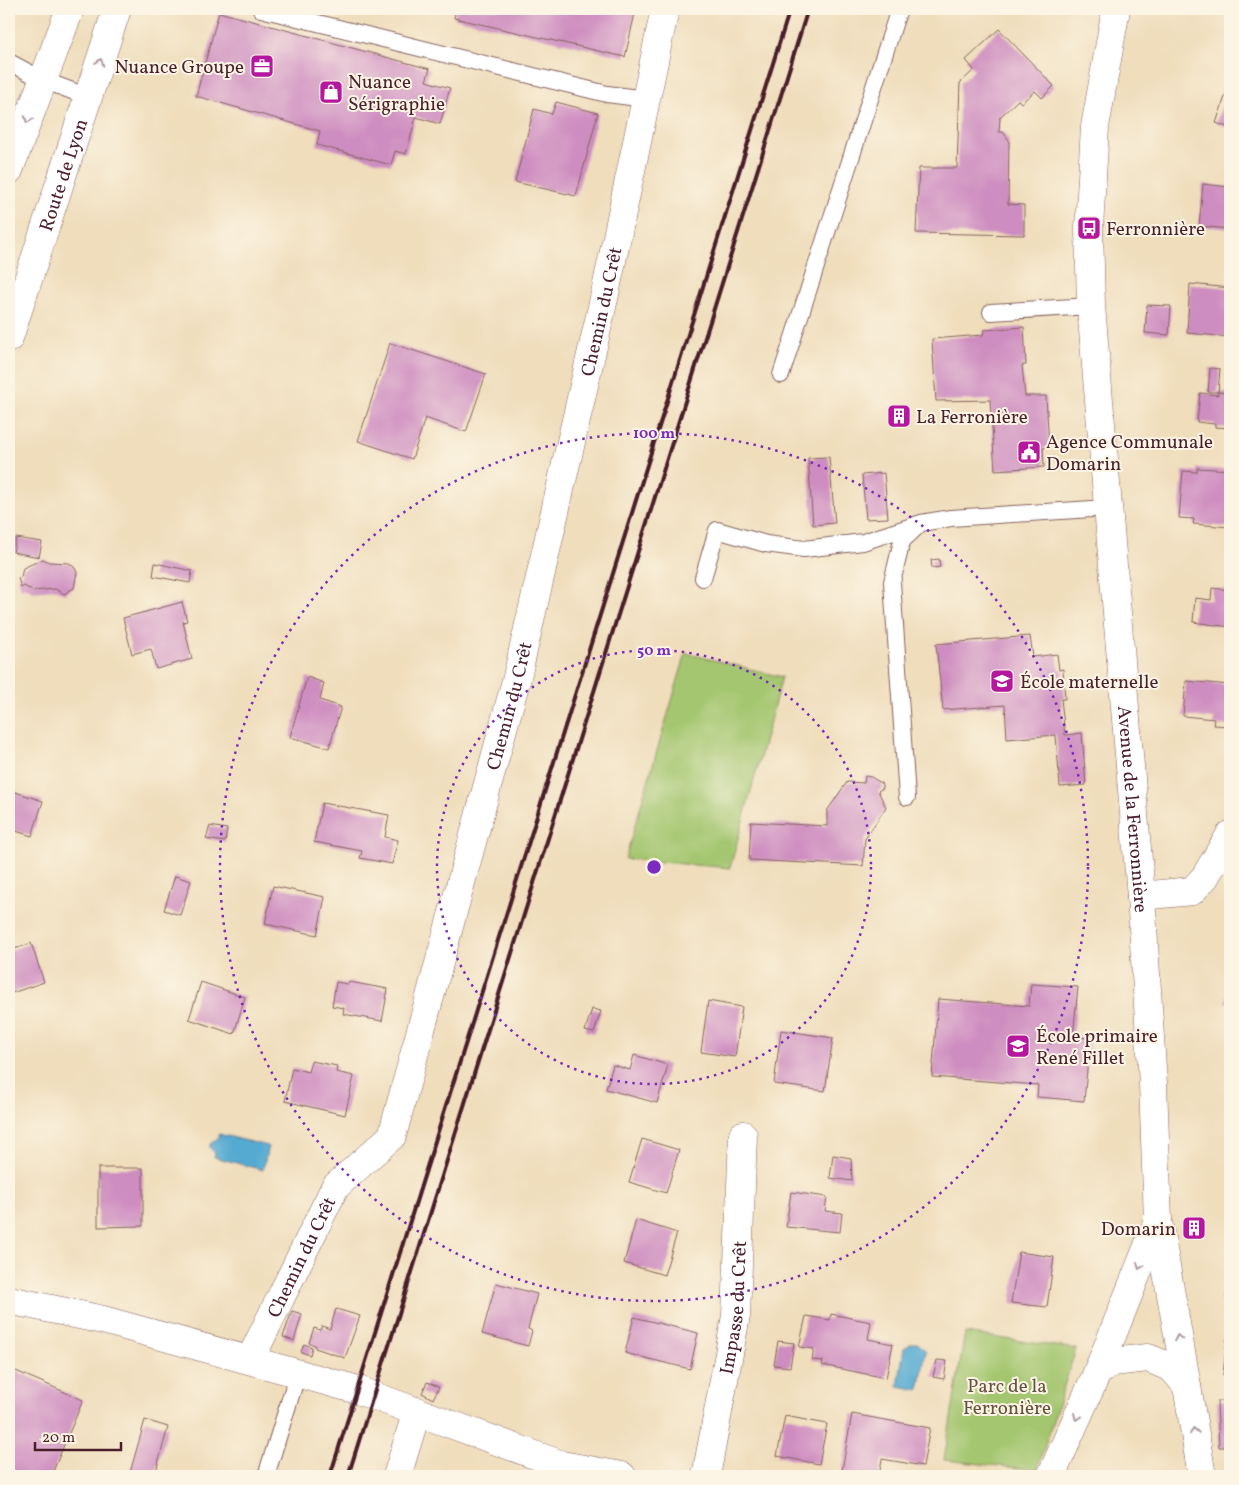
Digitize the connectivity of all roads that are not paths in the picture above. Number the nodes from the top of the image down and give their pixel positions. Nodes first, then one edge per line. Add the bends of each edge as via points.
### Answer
1 (70, 9) edge
2 (118, 9) edge
3 (261, 9) edge
4 (665, 9) edge
5 (899, 9) edge
6 (1116, 9) edge
7 (9, 62) edge
8 (43, 80) junction
9 (88, 97) junction
10 (646, 99) junction
11 (9, 170) edge
12 (1091, 306) junction
13 (991, 312) dead end
14 (9, 338) edge
15 (781, 375) dead end
16 (1108, 508) junction
17 (922, 523) junction
18 (703, 578) dead end
19 (907, 797) dead end
20 (1230, 835) edge
21 (1141, 896) junction
22 (743, 1136) dead end
23 (1158, 1221) junction
24 (9, 1300) edge
25 (250, 1360) junction
26 (1097, 1372) junction
27 (298, 1373) junction
28 (1187, 1386) junction
29 (417, 1411) junction
30 (266, 1476) edge
31 (397, 1476) edge
32 (622, 1476) edge
33 (706, 1476) edge
34 (1051, 1476) edge
35 (1202, 1476) edge

1 - 8 street
9 -> 2 street, Route de Lyon
3 - 10 lane via 607,94
4 - 10 street, Chemin du Crêt
5 - 15 lane
6 - 12 street, Avenue de la Ferronnière via 1095,127 1090,228
7 - 8 lane
8 - 9 lane
8 -> 11 street
9 - 14 street, Route de Lyon
10 - 25 street, Chemin du Crêt via 517,677 392,1136 335,1187
12 - 13 lane
12 - 16 street, Avenue de la Ferronnière
16 - 17 lane via 950,518
16 - 21 street, Avenue de la Ferronnière
17 - 18 lane via 863,542 804,550 766,544 716,530
17 - 19 lane via 902,541 892,582
20 - 21 street via 1205,877 1192,891
21 - 23 street, Avenue de la Ferronnière
22 - 33 street, Impasse du Crêt via 736,1316
23 -> 26 street, Avenue de la Ferronnière
28 -> 23 street, Avenue de la Ferronnière
24 - 25 street via 103,1320
25 - 27 street
26 - 28 street via 1112,1362 1148,1358 1172,1368
26 -> 34 street, Avenue de la Ferronnière
27 - 29 street
27 - 30 lane
35 -> 28 street, Avenue de la Ferronnière
29 - 31 street
29 - 32 street via 562,1465

